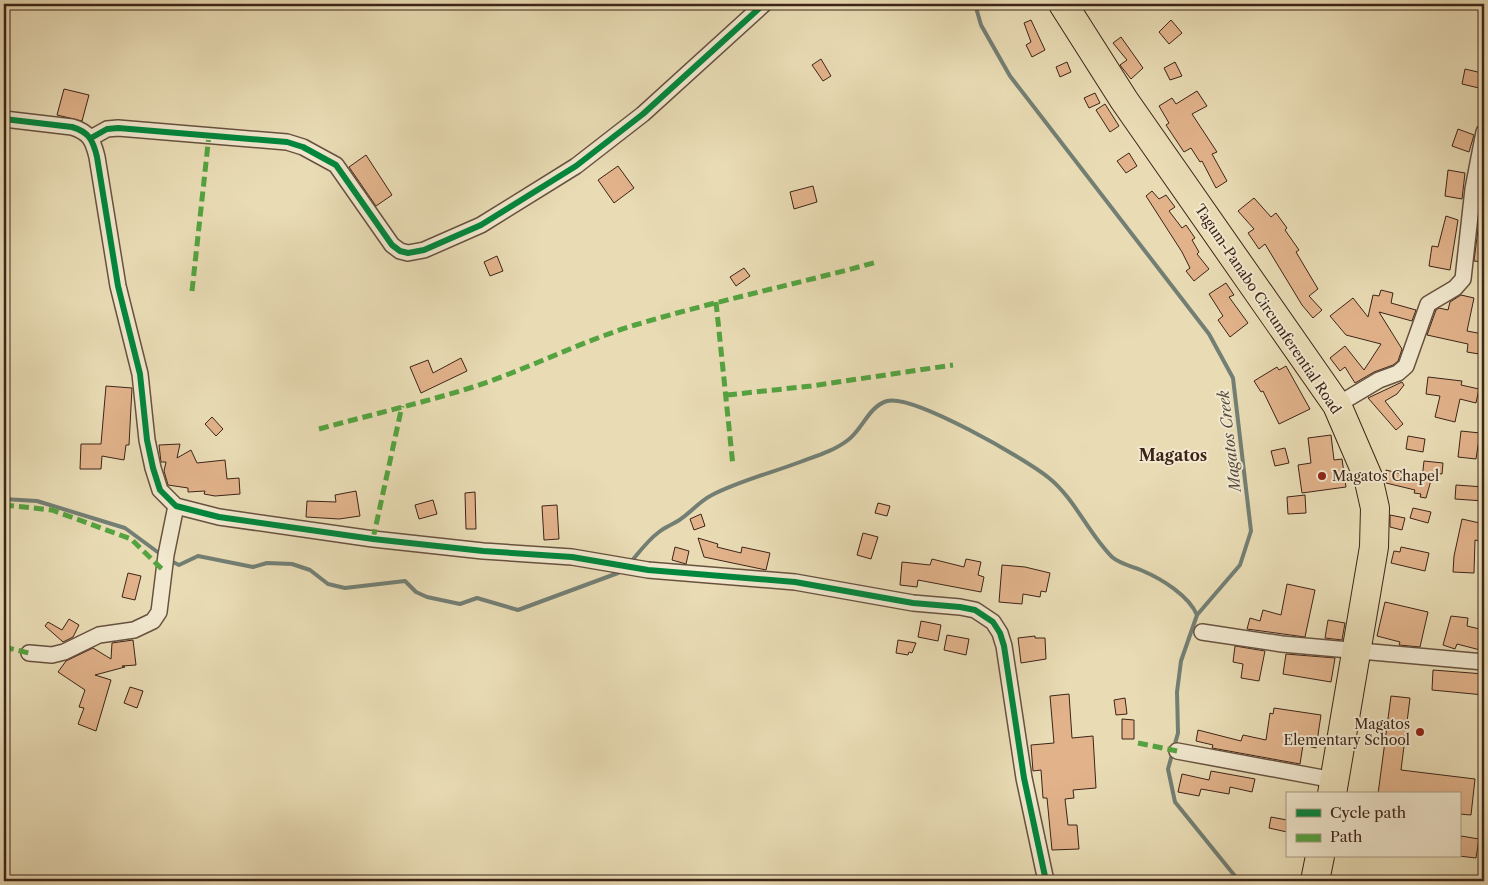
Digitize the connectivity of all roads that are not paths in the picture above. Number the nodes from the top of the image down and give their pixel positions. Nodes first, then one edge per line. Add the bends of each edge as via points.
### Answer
1 (764, 4) edge
2 (1063, 4) edge
3 (4, 119) edge
4 (1484, 132) edge
5 (91, 138) junction
6 (1337, 405) junction
7 (176, 506) junction
8 (1202, 632) dead end
9 (1356, 651) junction
10 (29, 653) dead end
11 (1484, 662) edge
12 (1177, 751) dead end
13 (1333, 787) edge
14 (1046, 881) edge

1 - 5 street via 643,114 576,166 482,225 416,252 400,251 392,245 336,165 303,147 287,142 118,128 107,129
2 - 6 highway, Tagum-Panabo Circumferential Road via 1124,100
3 - 5 street via 72,127 81,129
4 - 6 street via 1462,279 1455,288 1428,304 1414,348 1402,371 1379,380
5 - 7 street via 118,286 140,374 153,468 160,490
6 - 9 highway, Tagum-Panabo Circumferential Road via 1368,477 1375,508 1374,547
7 - 10 street via 159,612 153,621 134,630 100,635 64,652 52,655
7 - 14 street via 219,517 373,539 572,557 648,570 794,582 892,600 975,610 993,622 1004,646 1024,778
8 - 9 street
9 - 11 street
9 - 13 highway, Tagum-Panabo Circumferential Road
12 - 13 street

